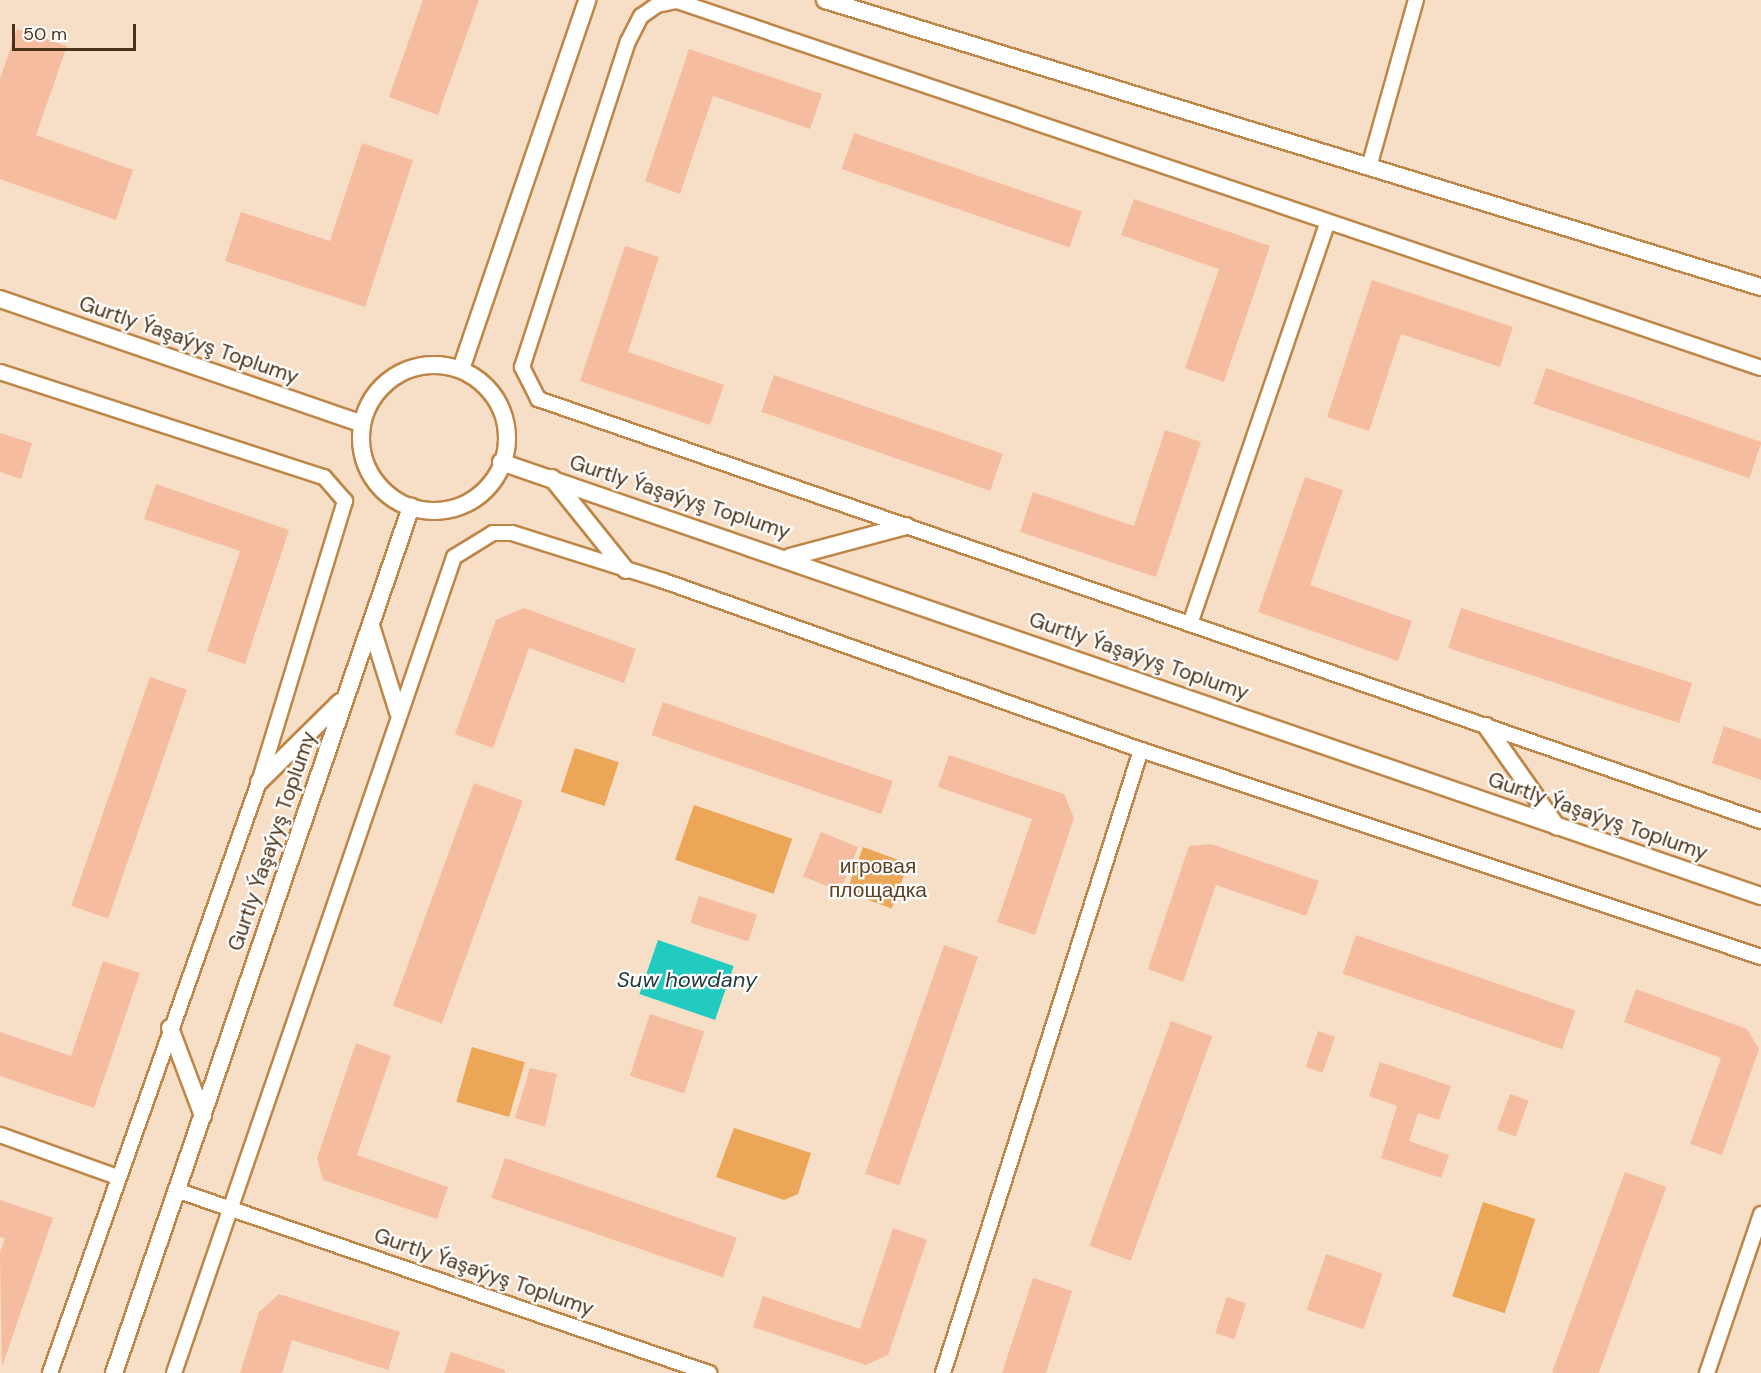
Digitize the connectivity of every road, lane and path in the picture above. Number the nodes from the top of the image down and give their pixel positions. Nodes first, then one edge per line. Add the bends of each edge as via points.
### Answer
1 (587, 0) edge
2 (825, 0) edge
3 (1416, 0) edge
4 (1369, 167) junction
5 (1327, 224) junction
6 (1761, 287) edge
7 (0, 299) edge
8 (1761, 368) edge
9 (461, 369) junction
10 (0, 372) edge
11 (362, 424) junction
12 (501, 462) junction
13 (551, 478) junction
14 (411, 507) junction
15 (906, 526) junction
16 (790, 557) junction
17 (626, 570) junction
18 (1190, 624) junction
19 (372, 628) junction
20 (343, 699) junction
21 (398, 712) junction
22 (1486, 726) junction
23 (1141, 750) junction
24 (259, 782) junction
25 (1761, 821) edge
26 (1557, 827) junction
27 (1761, 896) edge
28 (1761, 957) edge
29 (170, 1028) junction
30 (203, 1116) junction
31 (0, 1135) edge
32 (117, 1177) junction
33 (176, 1190) junction
34 (227, 1209) junction
35 (1761, 1214) edge
36 (50, 1373) edge
37 (114, 1373) edge
38 (174, 1373) edge
39 (709, 1373) edge
40 (943, 1373) edge
41 (1707, 1373) edge

1 - 9 street
2 - 4 street
3 - 4 street
4 - 6 street
5 - 8 street
5 - 15 street via 677,1 657,5 641,16 604,110 526,356 525,382 538,399
5 - 18 street
7 - 11 street, Gurtly Ýaşaýyş Toplumy
9 - 11 street via 426,365 393,377 373,397
9 - 12 street via 485,385 502,409 508,438
10 - 24 street via 324,477 338,487 345,501 343,520
11 - 14 street via 362,450 371,475 388,495
12 - 13 street, Gurtly Ýaşaýyş Toplumy
12 - 14 street via 486,489 464,505 438,511
13 - 16 street, Gurtly Ýaşaýyş Toplumy
13 - 17 street
14 - 19 street, Gurtly Ýaşaýyş Toplumy
15 - 16 street
15 - 18 street
16 - 26 street, Gurtly Ýaşaýyş Toplumy
17 - 21 street via 512,533 492,533 454,557
17 - 23 street
18 - 22 street
19 - 20 street, Gurtly Ýaşaýyş Toplumy
19 - 21 street
20 - 24 street
20 - 30 street, Gurtly Ýaşaýyş Toplumy
21 - 34 street
22 - 25 street
22 - 26 street
23 - 28 street
23 - 40 street
24 - 29 street
26 - 27 street, Gurtly Ýaşaýyş Toplumy
29 - 30 street
29 - 32 street
30 - 33 street, Gurtly Ýaşaýyş Toplumy
31 - 32 street
32 - 36 street
33 - 34 street, Gurtly Ýaşaýyş Toplumy
33 - 37 street, Gurtly Ýaşaýyş Toplumy
34 - 38 street
34 - 39 street, Gurtly Ýaşaýyş Toplumy
35 - 41 street

